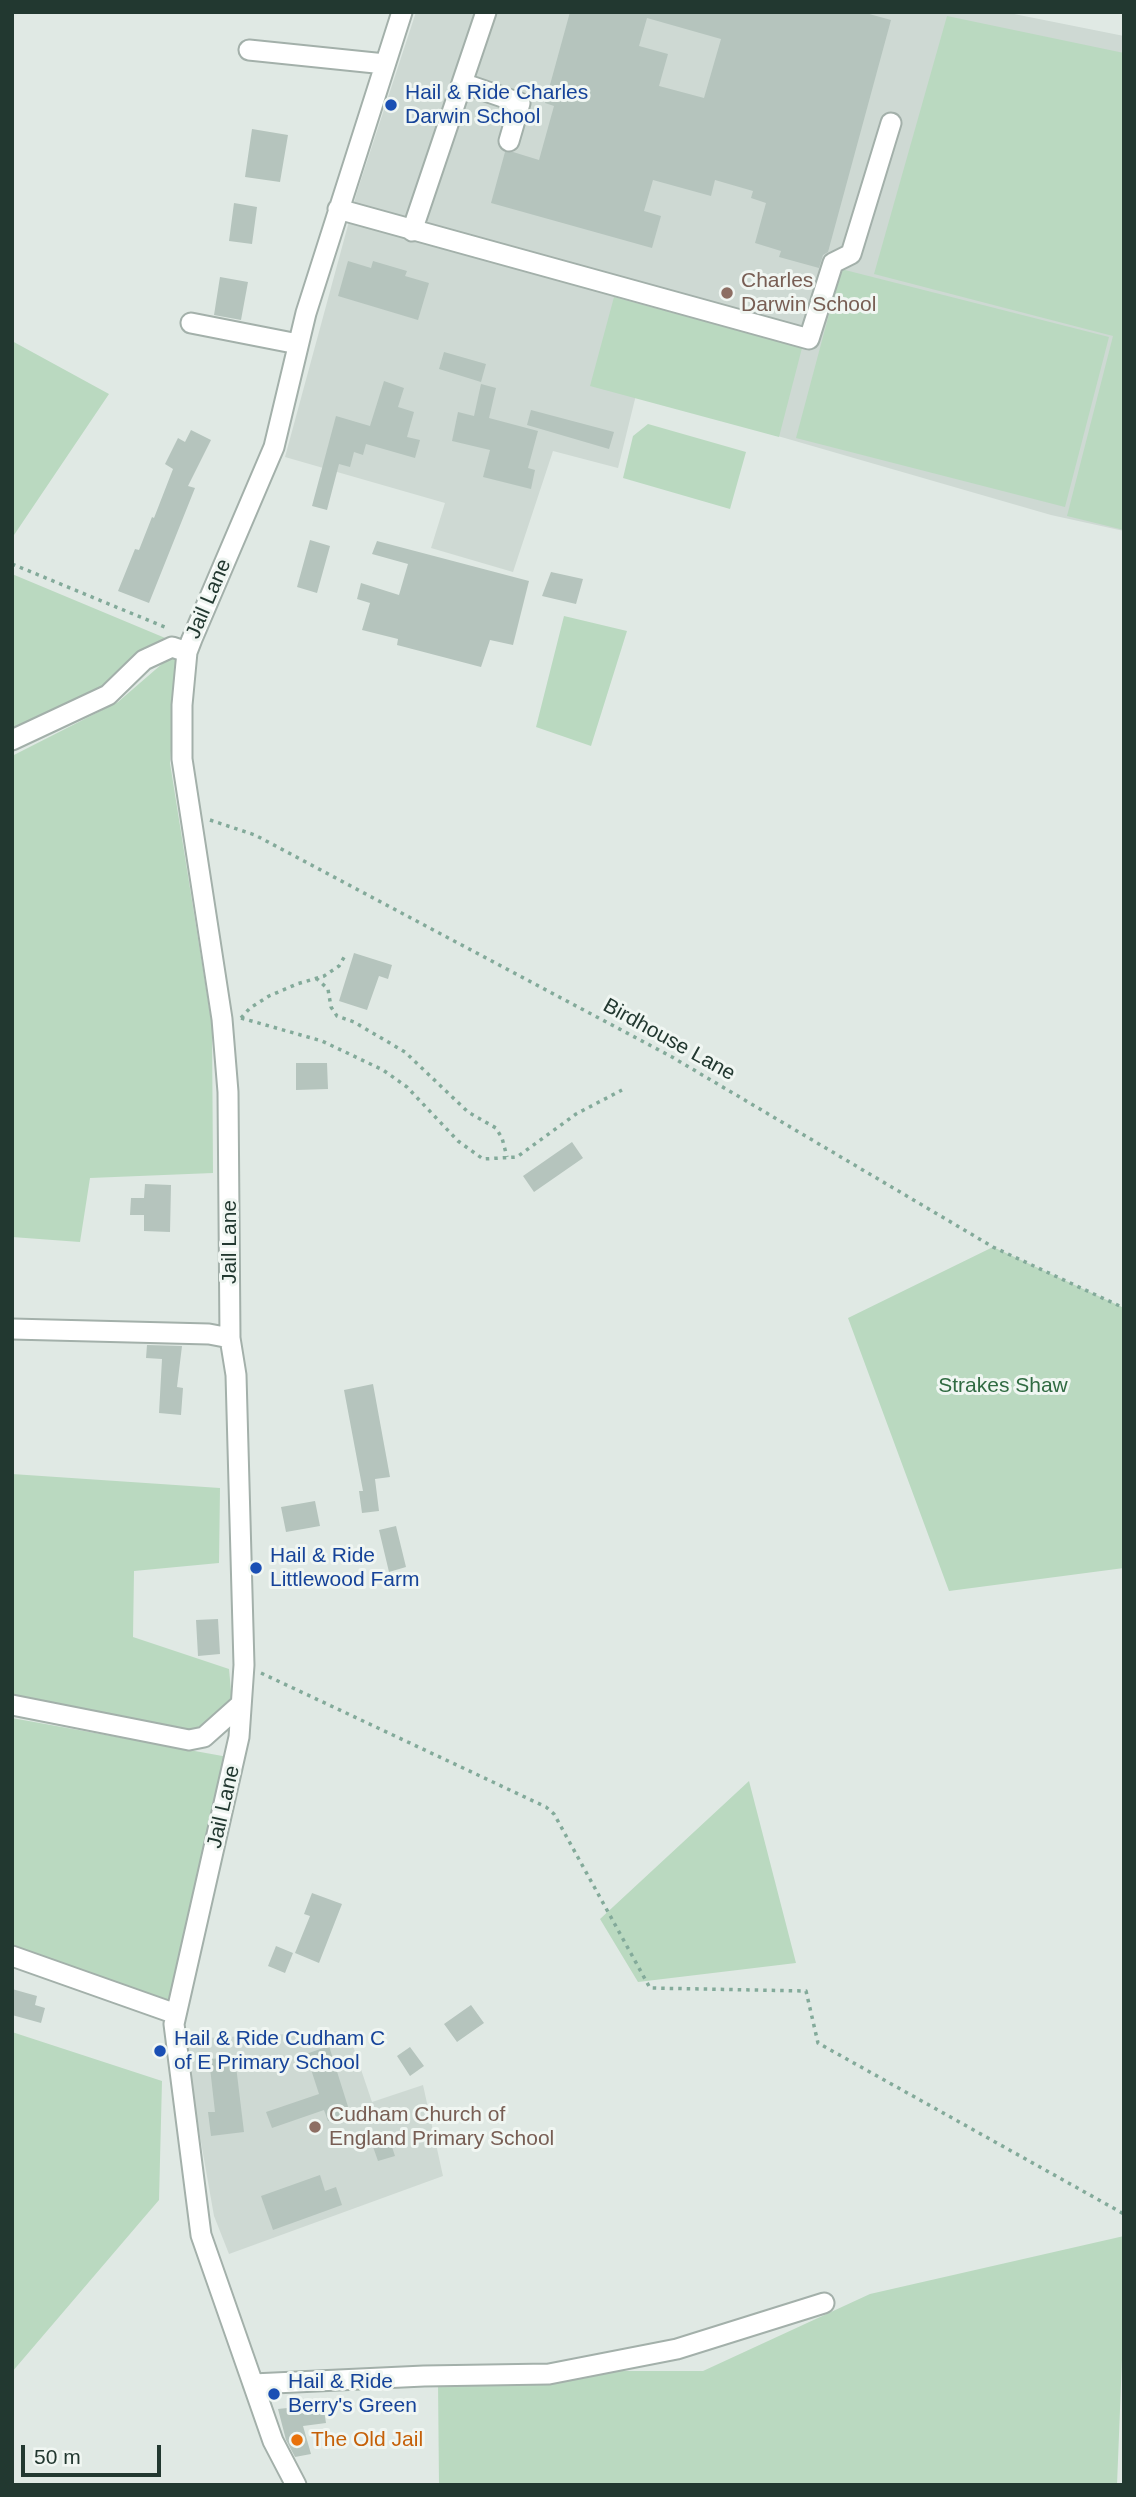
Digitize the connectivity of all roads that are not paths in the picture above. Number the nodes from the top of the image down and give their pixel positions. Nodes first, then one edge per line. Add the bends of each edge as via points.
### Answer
1 (402, 12) edge
2 (486, 12) edge
3 (248, 50) dead end
4 (385, 64) junction
5 (462, 83) junction
6 (891, 123) dead end
7 (509, 141) dead end
8 (338, 209) junction
9 (412, 230) junction
10 (191, 323) dead end
11 (298, 344) junction
12 (189, 645) junction
13 (12, 740) edge
14 (12, 1329) edge
15 (230, 1338) junction
16 (241, 1704) junction
17 (12, 1705) edge
18 (12, 1956) edge
19 (12, 1968) edge
20 (175, 2019) junction
21 (824, 2303) dead end
22 (253, 2384) junction
23 (296, 2485) edge

1 - 4 street, Jail Lane
2 - 5 street
3 - 4 street
4 - 8 street, Jail Lane
5 - 7 street via 520,103
5 - 9 street
6 - 9 street via 850,254 833,263 809,339
8 - 9 street
8 - 11 street, Jail Lane
10 - 11 street
11 - 12 street, Jail Lane via 274,447
12 - 13 street via 172,647 145,660 108,695
12 - 15 street, Jail Lane via 183,759 232,1019 228,1092
14 - 15 street
15 - 16 street, Jail Lane via 236,1375 244,1665
16 - 17 street via 204,1737 189,1740
16 - 20 street, Jail Lane via 239,1737
18 - 20 street
19 - 20 street via 149,2020
20 - 22 street, Jail Lane via 201,2235
21 - 22 street via 677,2349 549,2374
22 - 23 street, Jail Lane via 273,2441

